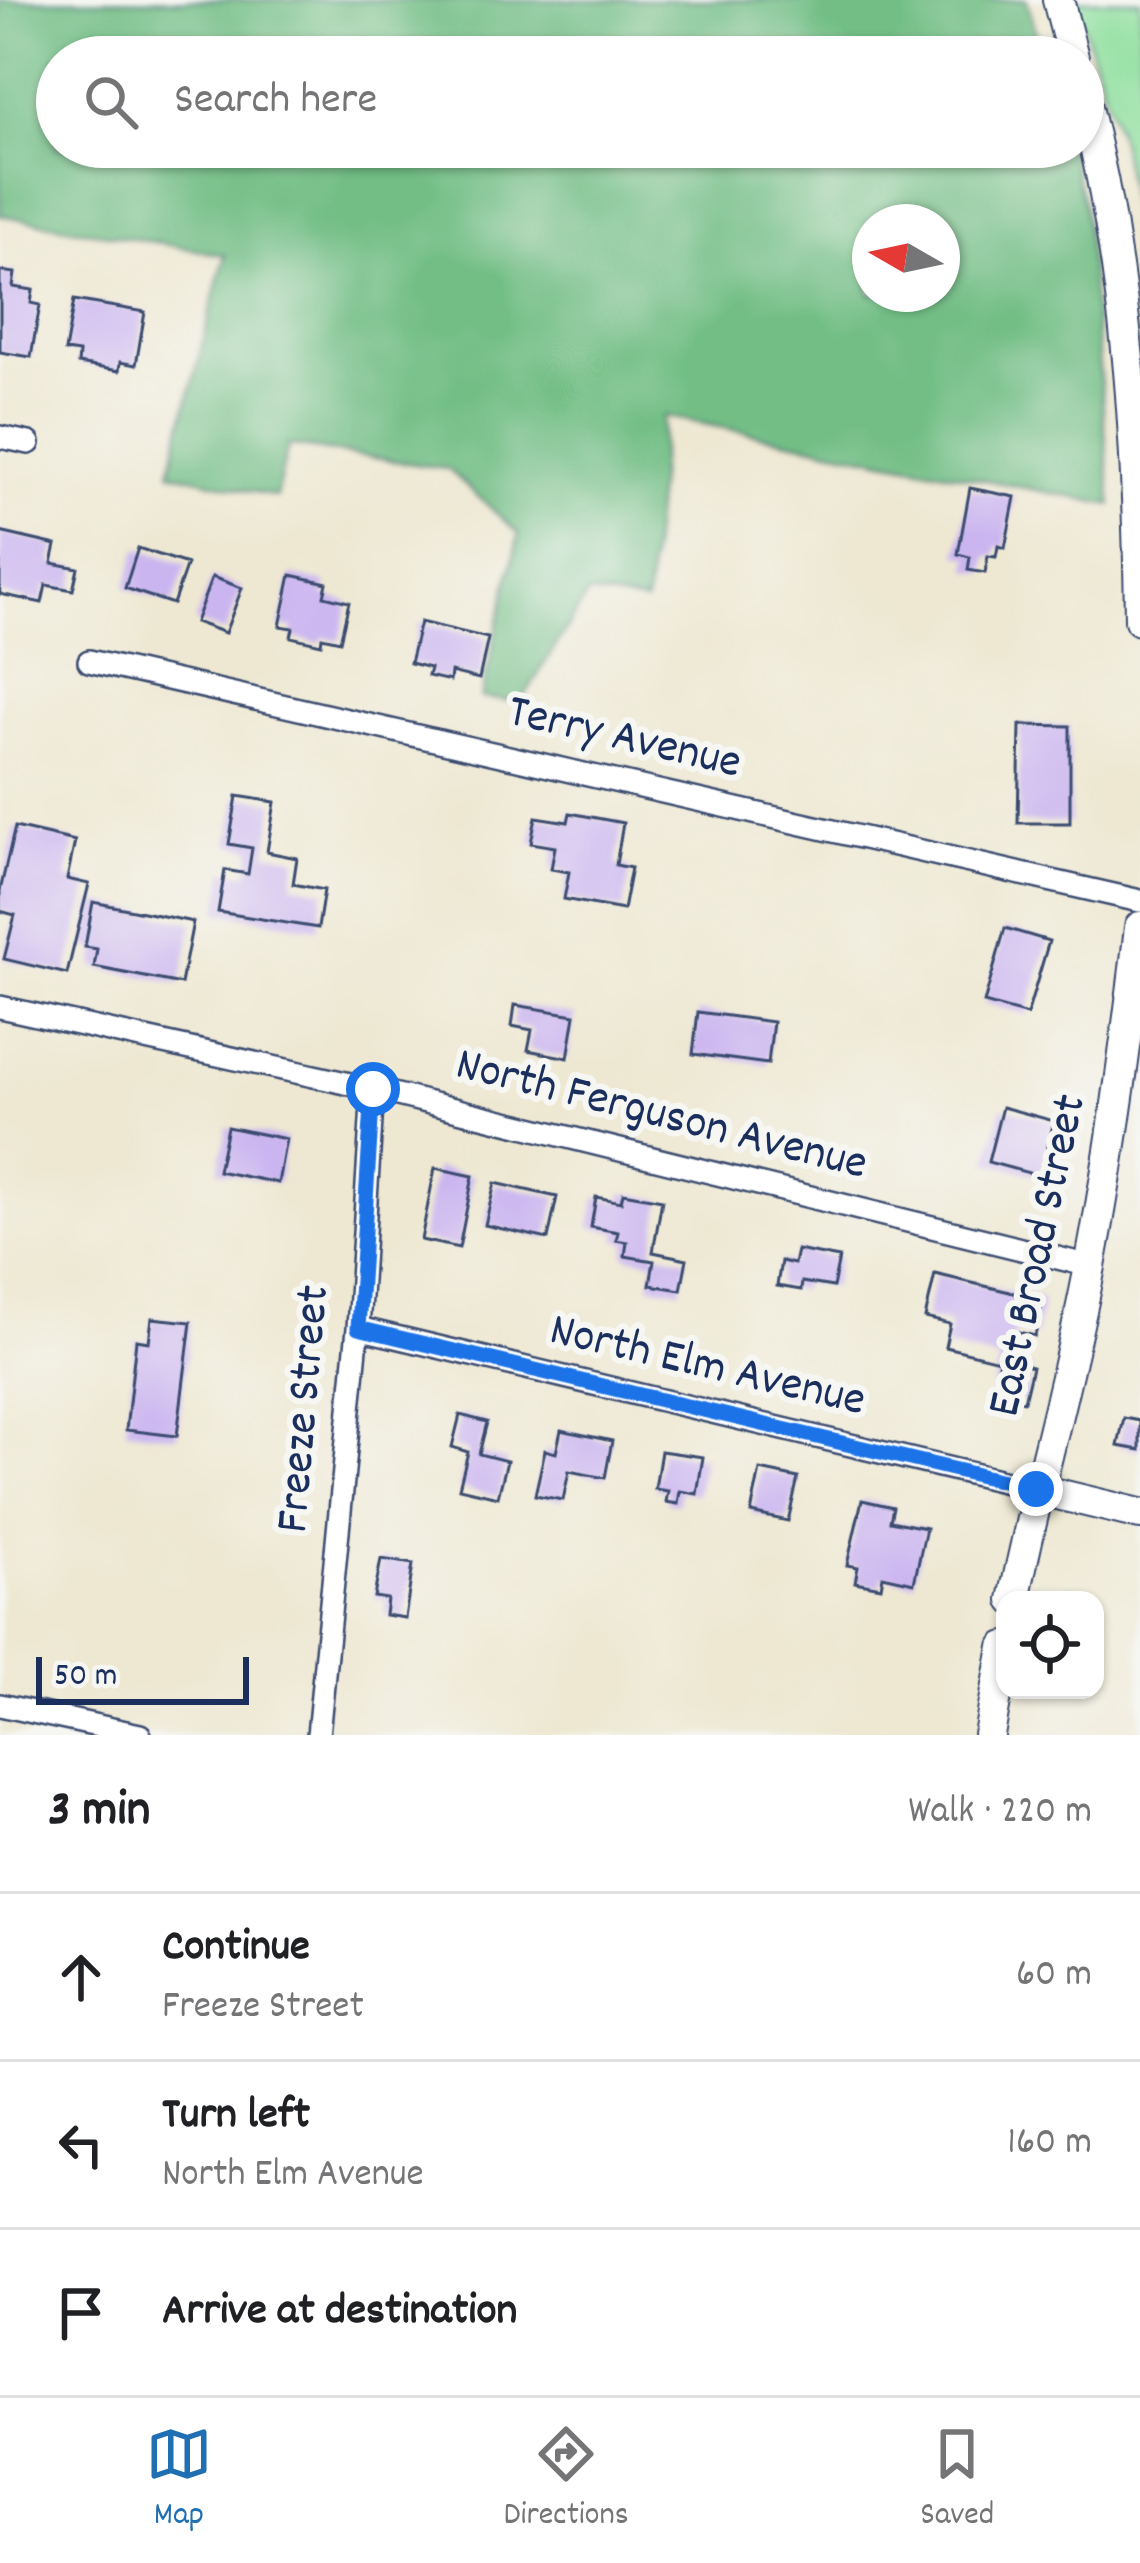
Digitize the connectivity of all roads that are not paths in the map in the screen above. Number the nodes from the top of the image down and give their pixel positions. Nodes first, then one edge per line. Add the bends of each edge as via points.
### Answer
1 (1058, 0) edge
2 (1067, 36) edge
3 (1102, 168) edge
4 (0, 437) edge
5 (29, 443) dead end
6 (1140, 620) edge
7 (89, 661) dead end
8 (1140, 901) edge
9 (1140, 927) edge
10 (0, 1007) edge
11 (373, 1089) junction
12 (1090, 1266) junction
13 (358, 1328) junction
14 (1036, 1489) junction
15 (1140, 1514) edge
16 (1016, 1591) edge
17 (996, 1696) edge
18 (0, 1705) edge
19 (140, 1735) edge
20 (318, 1735) edge
21 (989, 1735) edge

1 - 2 street
3 - 6 street via 1130,355
4 - 5 street
7 - 8 street, Terry Avenue
9 - 12 street, East Broad Street
10 - 11 street, North Ferguson Avenue
11 - 12 street, North Ferguson Avenue
11 - 13 street, Freeze Street
12 - 14 street, East Broad Street
13 - 14 street, North Elm Avenue
13 - 20 street, Freeze Street
14 - 15 street
14 - 16 street, East Broad Street
17 - 21 street
18 - 19 street

